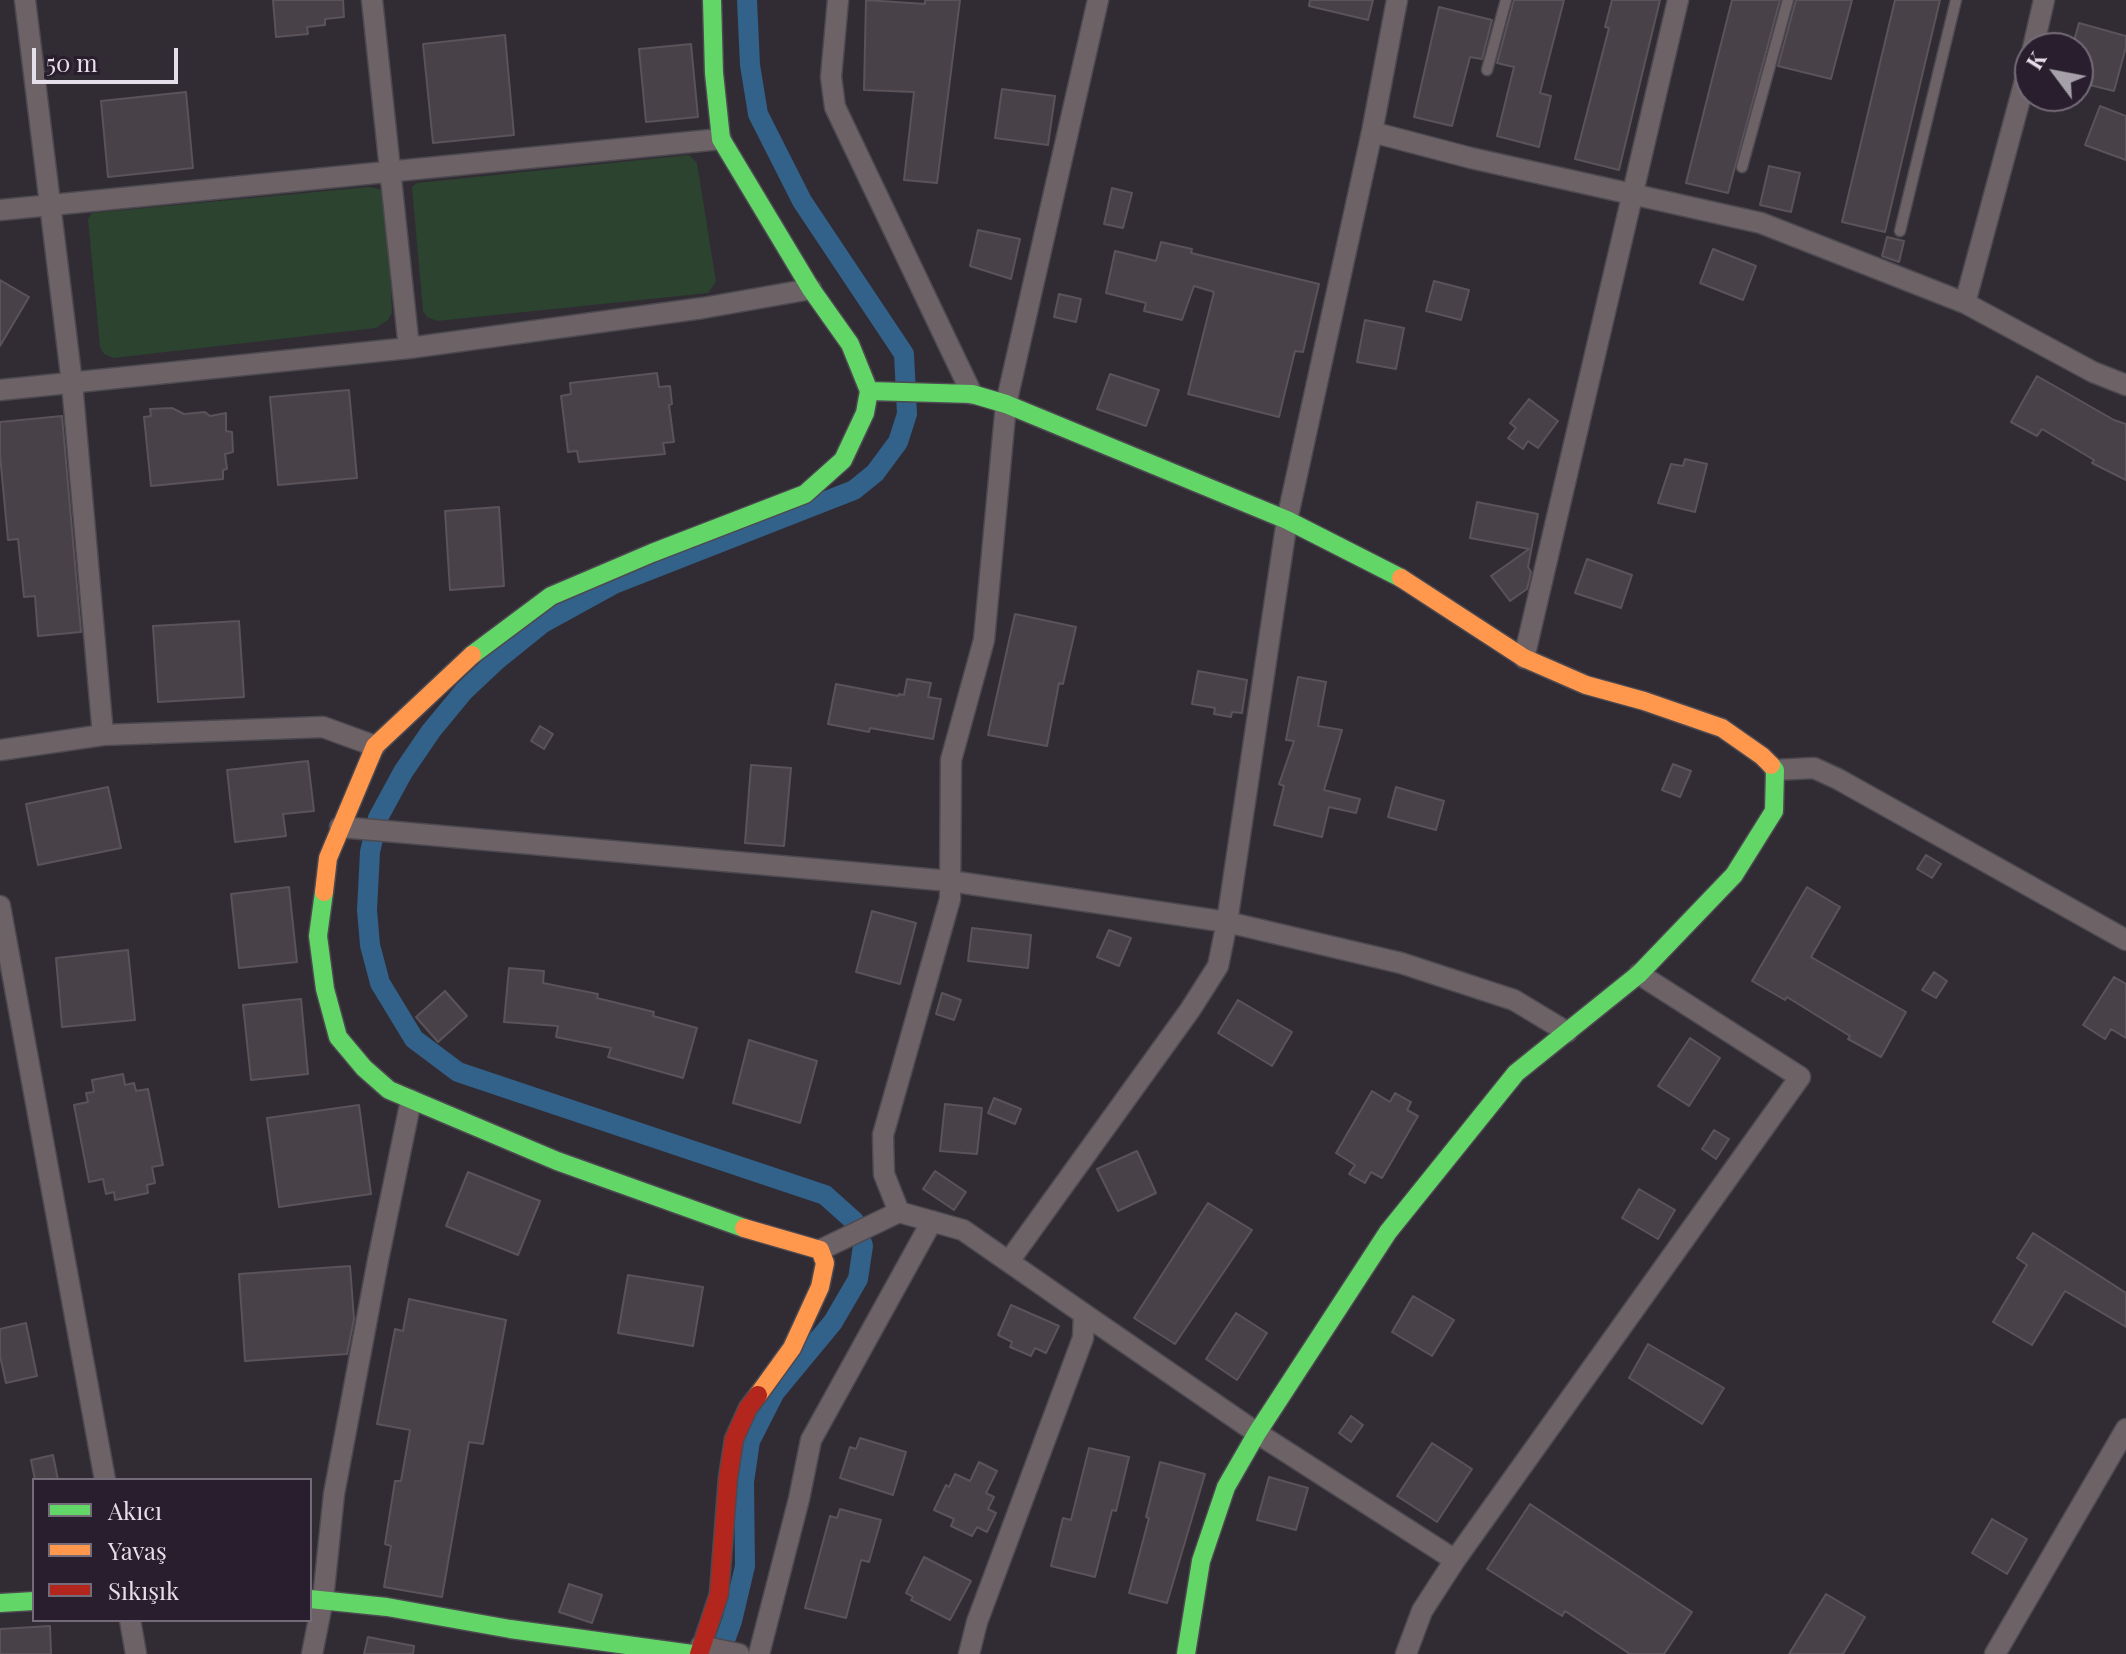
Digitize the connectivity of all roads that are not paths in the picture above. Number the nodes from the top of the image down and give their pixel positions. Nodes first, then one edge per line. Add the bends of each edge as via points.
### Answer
1 (25, 0) edge
2 (372, 0) edge
3 (712, 0) edge
4 (838, 0) edge
5 (1098, 0) edge
6 (1397, 0) edge
7 (1506, 0) edge
8 (1678, 0) edge
9 (1788, 0) edge
10 (1956, 0) edge
11 (2044, 0) edge
12 (2037, 32) edge
13 (1487, 70) dead end
14 (2017, 112) edge
15 (1372, 132) junction
16 (721, 139) junction
17 (1742, 167) dead end
18 (392, 173) junction
19 (1632, 194) junction
20 (48, 204) junction
21 (0, 210) edge
22 (1900, 231) dead end
23 (811, 289) junction
24 (1965, 303) junction
25 (409, 348) junction
26 (72, 383) junction
27 (2126, 385) edge
28 (0, 390) edge
29 (878, 392) junction
30 (972, 394) junction
31 (1006, 404) junction
32 (1287, 520) junction
33 (1524, 658) junction
34 (103, 735) junction
35 (375, 746) junction
36 (0, 750) edge
37 (1775, 770) junction
38 (340, 827) junction
39 (950, 881) junction
40 (0, 906) edge
41 (1227, 922) junction
42 (2126, 940) edge
43 (1639, 974) junction
44 (1567, 1032) junction
45 (411, 1100) junction
46 (899, 1212) junction
47 (932, 1221) junction
48 (820, 1250) junction
49 (1009, 1261) junction
50 (1084, 1314) junction
51 (2126, 1429) edge
52 (1257, 1433) junction
53 (105, 1478) edge
54 (1455, 1560) junction
55 (316, 1599) edge
56 (32, 1601) edge
57 (0, 1603) edge
58 (130, 1622) edge
59 (700, 1650) edge
60 (735, 1653) edge
61 (136, 1654) edge
62 (312, 1654) edge
63 (759, 1654) edge
64 (969, 1654) edge
65 (1186, 1654) edge
66 (1406, 1654) edge
67 (1995, 1654) edge

1 - 20 street
2 - 18 street
3 - 16 street
4 - 30 street via 831,77 835,107
5 - 31 street
6 - 15 street
7 - 13 lane
8 - 19 street
9 - 17 lane
10 - 22 lane
11 - 12 street
14 - 24 street
15 - 19 street
15 - 32 street
16 - 18 street
16 - 23 street
18 - 20 street
18 - 25 street
19 - 24 street via 1761,223
19 - 33 street
20 - 21 street
20 - 26 street
23 - 25 street
23 - 29 street
24 - 27 street
25 - 26 street
26 - 28 street
26 - 34 street
29 - 30 street
29 - 35 street via 843,460 805,494 551,596 482,646
30 - 31 street
31 - 32 street
31 - 39 street via 984,640 951,760
32 - 33 street via 1403,579
32 - 41 street
33 - 37 street via 1586,685 1722,728
34 - 35 street via 323,727
34 - 36 street
35 - 38 street
37 - 42 street via 1814,768 1838,779
37 - 43 street via 1774,811 1734,875
38 - 39 street
38 - 45 street via 328,858 318,936 325,989 338,1037 389,1090
39 - 41 street
39 - 46 street via 950,899 883,1135 884,1174
40 - 53 street
41 - 44 street via 1401,963 1514,1000
41 - 49 street via 1218,966 1190,1010
43 - 44 street
43 - 54 street via 1800,1077
44 - 52 street via 1516,1073 1388,1232
45 - 48 street via 557,1161
45 - 55 street
46 - 47 street
46 - 48 street
47 - 49 street via 963,1230
47 - 63 street via 811,1440
48 - 59 street via 825,1263 820,1287 792,1348 748,1408 734,1439 719,1594
49 - 50 street
50 - 52 street
50 - 64 street via 1083,1338
51 - 67 street
52 - 54 street
52 - 65 street via 1226,1487 1201,1561
54 - 66 street via 1422,1611
55 - 59 street
55 - 62 street
56 - 57 street
58 - 61 street
59 - 60 street

